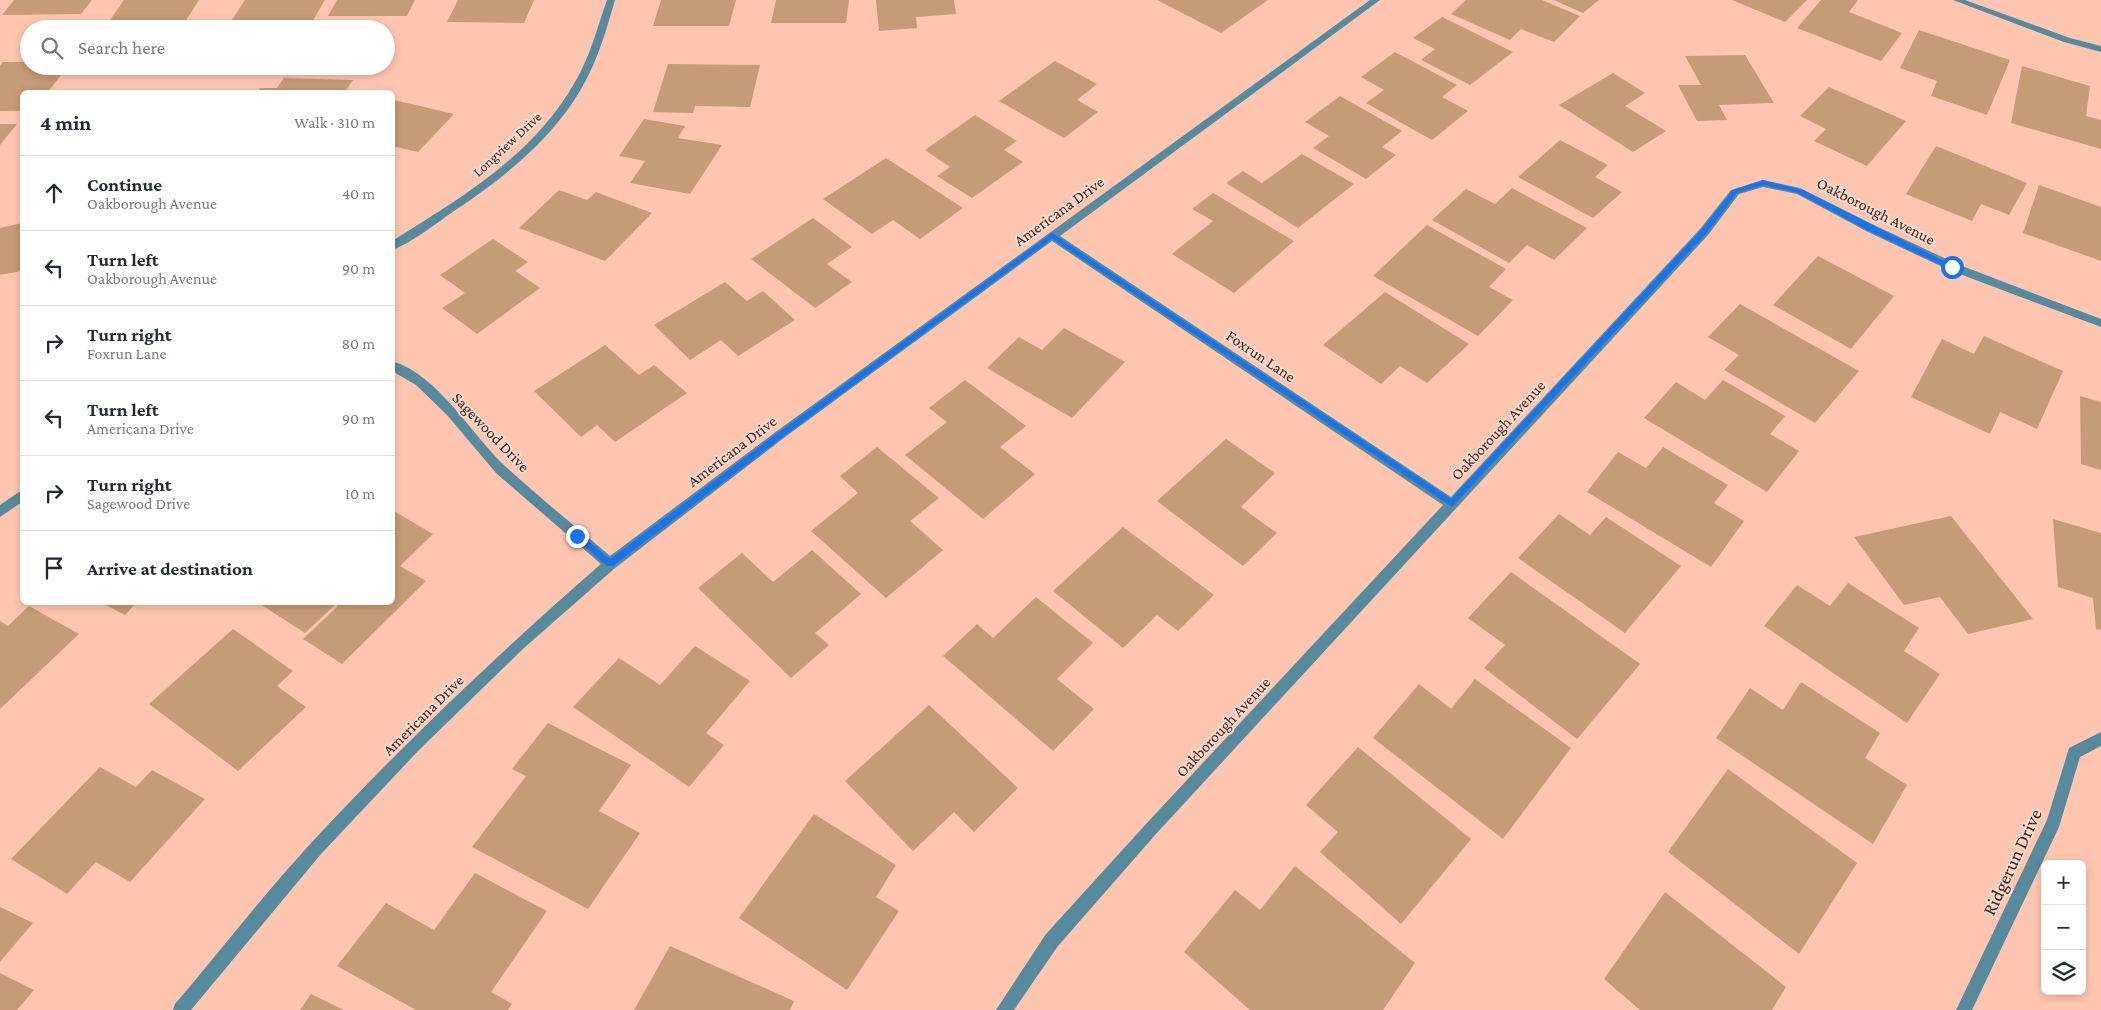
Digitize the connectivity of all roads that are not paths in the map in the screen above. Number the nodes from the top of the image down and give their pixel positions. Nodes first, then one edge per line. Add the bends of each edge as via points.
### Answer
1 (611, 0) edge
2 (1376, 0) edge
3 (1957, 0) edge
4 (2101, 49) edge
5 (1052, 236) junction
6 (395, 244) edge
7 (2101, 323) edge
8 (395, 367) edge
9 (20, 497) edge
10 (1452, 504) junction
11 (0, 512) edge
12 (610, 564) junction
13 (2101, 739) edge
14 (181, 1010) edge
15 (1004, 1010) edge
16 (1964, 1010) edge

1 - 6 street, Longview Drive via 580,83 557,117 529,148 483,188
2 - 5 street, Americana Drive
3 - 4 street
5 - 10 street, Foxrun Lane
5 - 12 street, Americana Drive
7 - 10 street, Oakborough Avenue via 1952,267 1800,191 1763,183 1735,192 1704,232
8 - 12 street, Sagewood Drive via 420,382 451,412 500,469
9 - 11 street
10 - 15 street, Oakborough Avenue via 1052,940
12 - 14 street, Americana Drive via 519,644 414,745 316,849
13 - 16 street, Ridgerun Drive via 2074,753 2054,822

